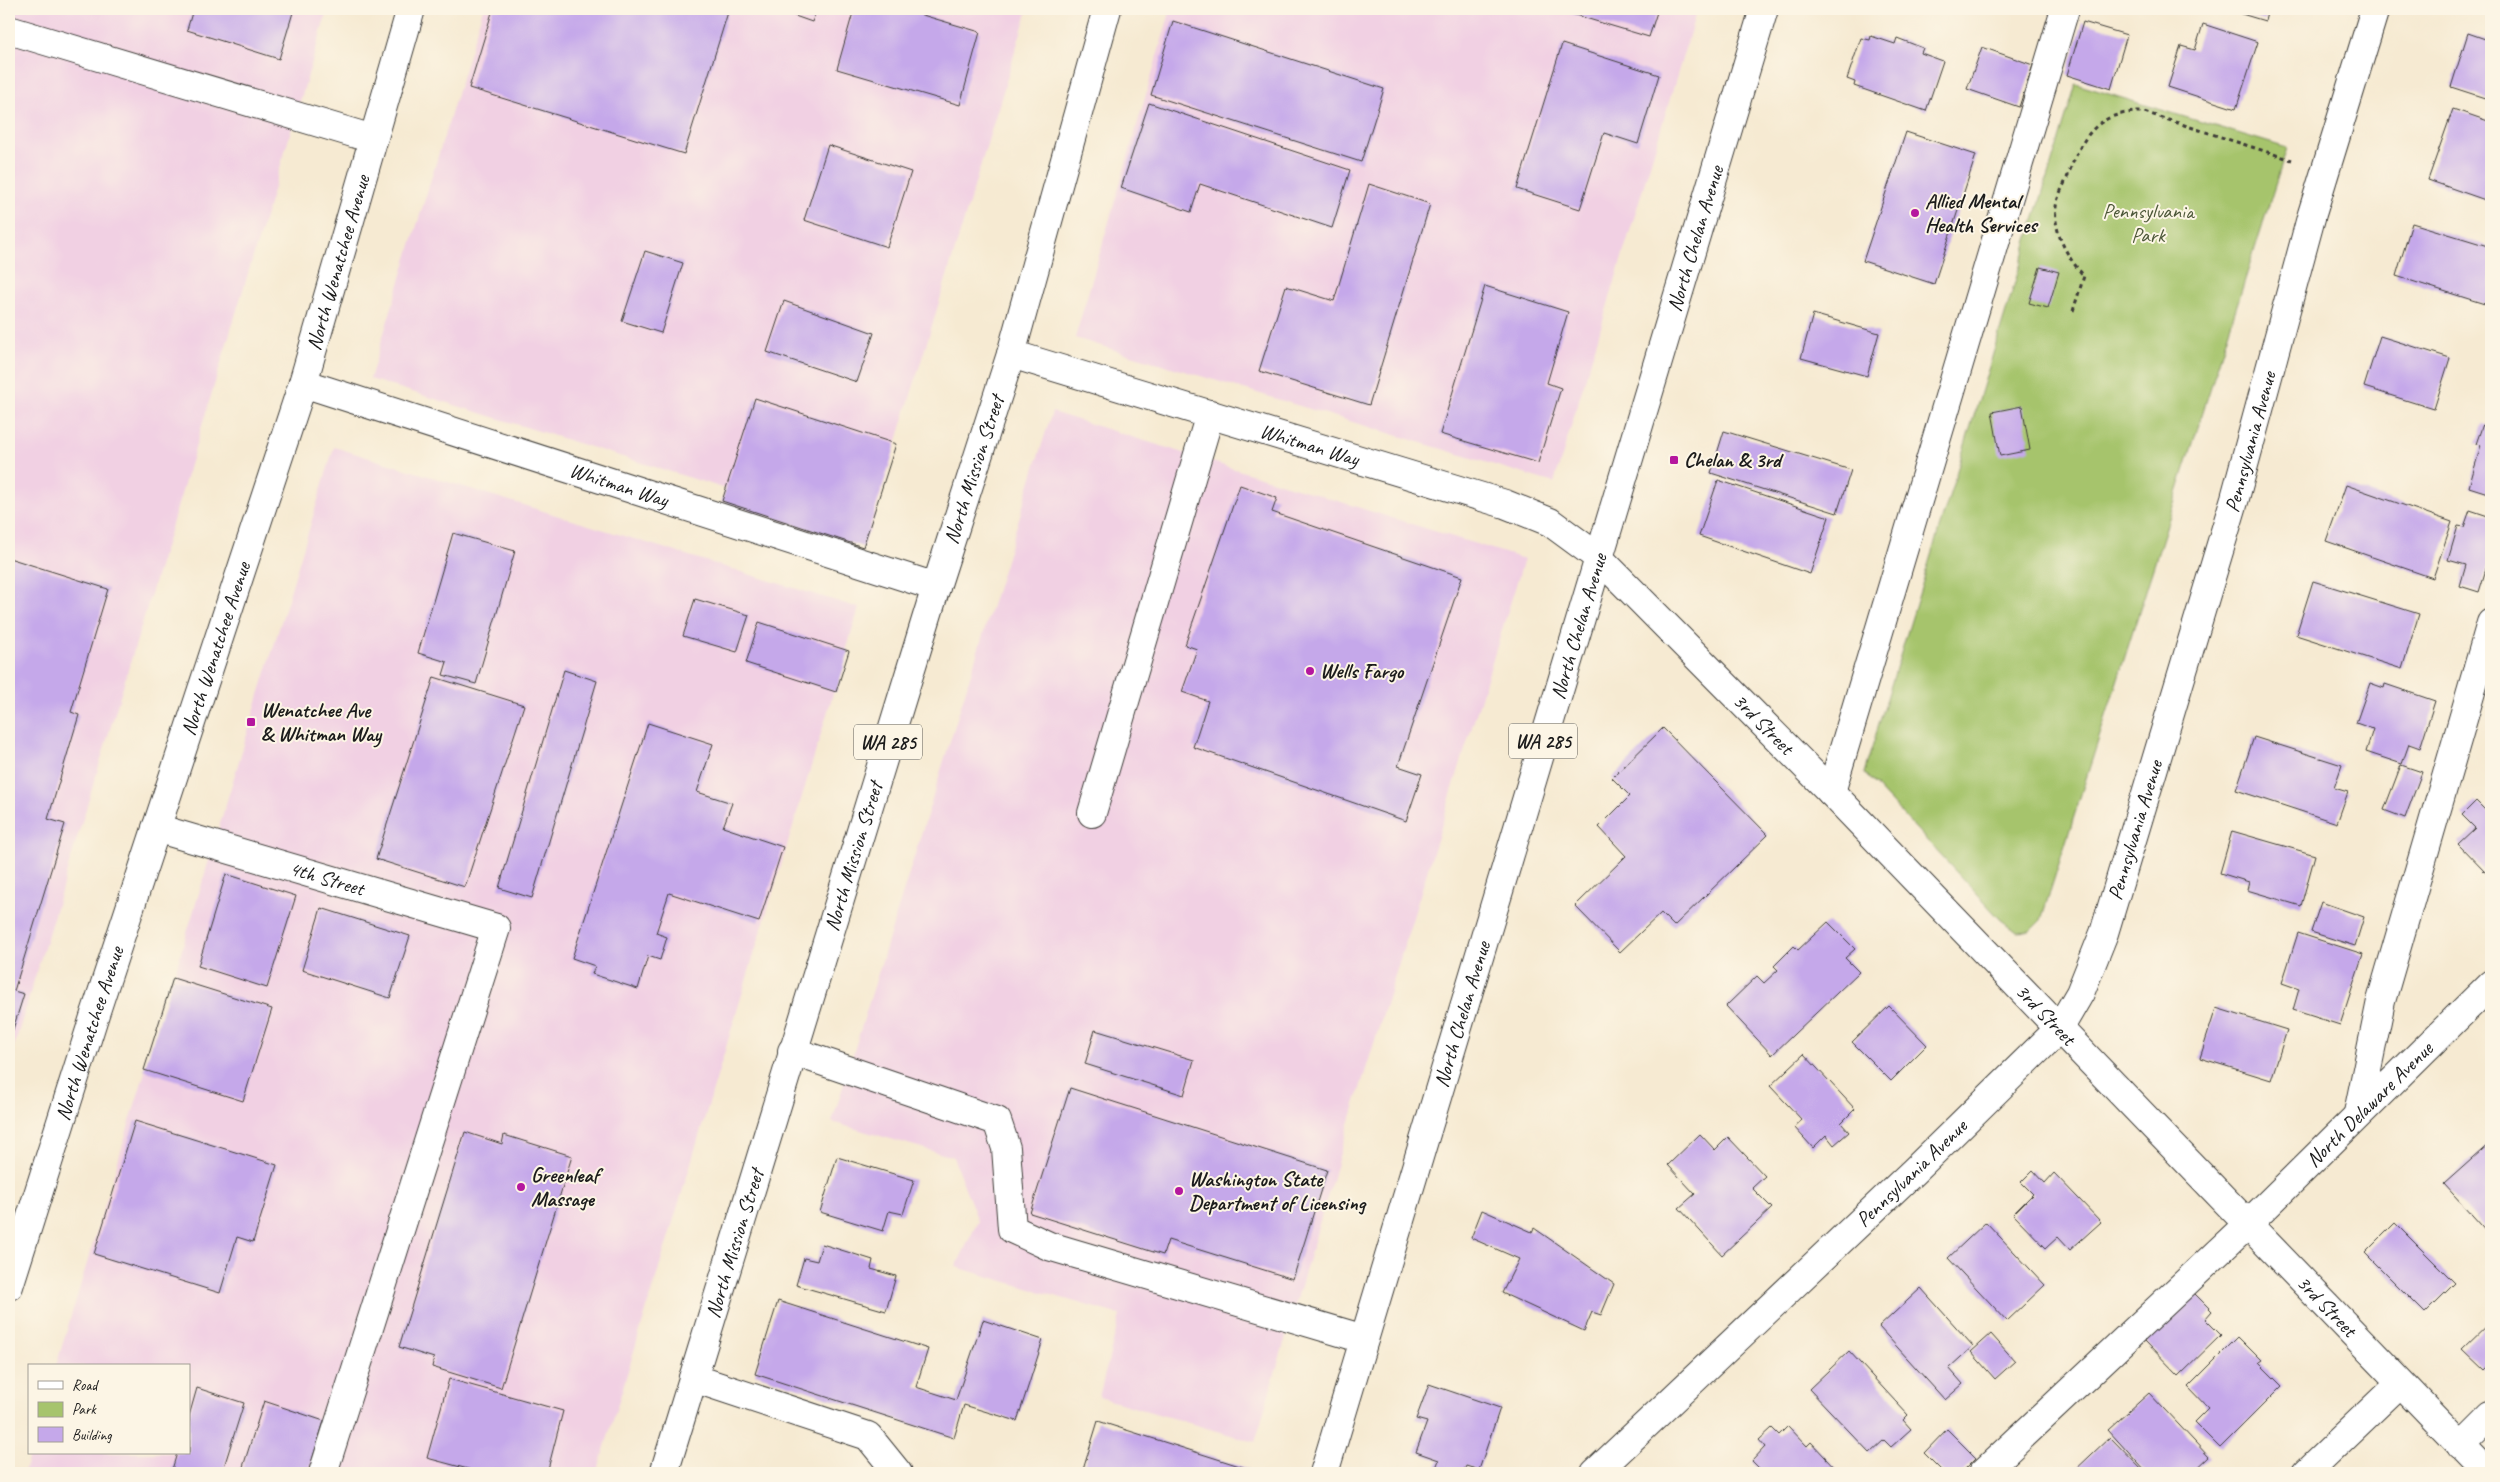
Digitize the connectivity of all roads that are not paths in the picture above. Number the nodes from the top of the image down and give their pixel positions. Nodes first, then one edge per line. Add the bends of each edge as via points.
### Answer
1 (411, 9) edge
2 (1107, 9) edge
3 (1764, 9) edge
4 (2065, 9) edge
5 (2375, 9) edge
6 (9, 30) edge
7 (373, 140) junction
8 (1011, 354) junction
9 (303, 383) junction
10 (1210, 414) junction
11 (1599, 558) junction
12 (936, 587) junction
13 (2491, 622) edge
14 (1831, 792) junction
15 (1092, 814) dead end
16 (156, 828) junction
17 (2491, 984) edge
18 (2059, 1029) junction
19 (792, 1052) junction
20 (2358, 1113) junction
21 (2247, 1225) junction
22 (9, 1286) edge
23 (1364, 1339) junction
24 (693, 1378) junction
25 (2400, 1383) junction
26 (2491, 1416) edge
27 (2461, 1446) junction
28 (323, 1473) edge
29 (664, 1473) edge
30 (898, 1473) edge
31 (1325, 1473) edge
32 (1595, 1473) edge
33 (1983, 1473) edge
34 (2306, 1473) edge
35 (2488, 1473) edge

1 - 7 street, North Wenatchee Avenue
2 - 8 street, North Mission Street / WA 285
3 - 11 street, North Chelan Avenue / WA 285
4 - 14 street
5 - 18 street, Pennsylvania Avenue via 2325,170 2235,498 2104,934 2080,993
6 - 7 street
7 - 9 street, North Wenatchee Avenue
8 - 10 street, Whitman Way
8 - 12 street, North Mission Street / WA 285
9 - 12 street, Whitman Way
9 - 16 street, North Wenatchee Avenue
10 - 11 street, Whitman Way via 1505,504 1550,522
10 - 15 street
11 - 14 street, 3rd Street
11 - 23 street, North Chelan Avenue / WA 285
12 - 19 street, North Mission Street / WA 285
13 - 20 street via 2381,1001
14 - 18 street, 3rd Street
16 - 22 street, North Wenatchee Avenue
16 - 28 street, 4th Street via 496,928
17 - 20 street, North Delaware Avenue
18 - 21 street, 3rd Street
18 - 32 street, Pennsylvania Avenue
19 - 23 street via 997,1121 1006,1148 1012,1229 1049,1246
19 - 24 street, North Mission Street / WA 285
20 - 21 street, North Delaware Avenue
21 - 25 street, 3rd Street
21 - 33 street, North Delaware Avenue
23 - 31 street, North Chelan Avenue / WA 285
24 - 29 street, North Mission Street / WA 285
24 - 30 street via 868,1436
25 - 27 street, 3rd Street
25 - 34 street
26 - 27 street
27 - 35 street, 3rd Street

